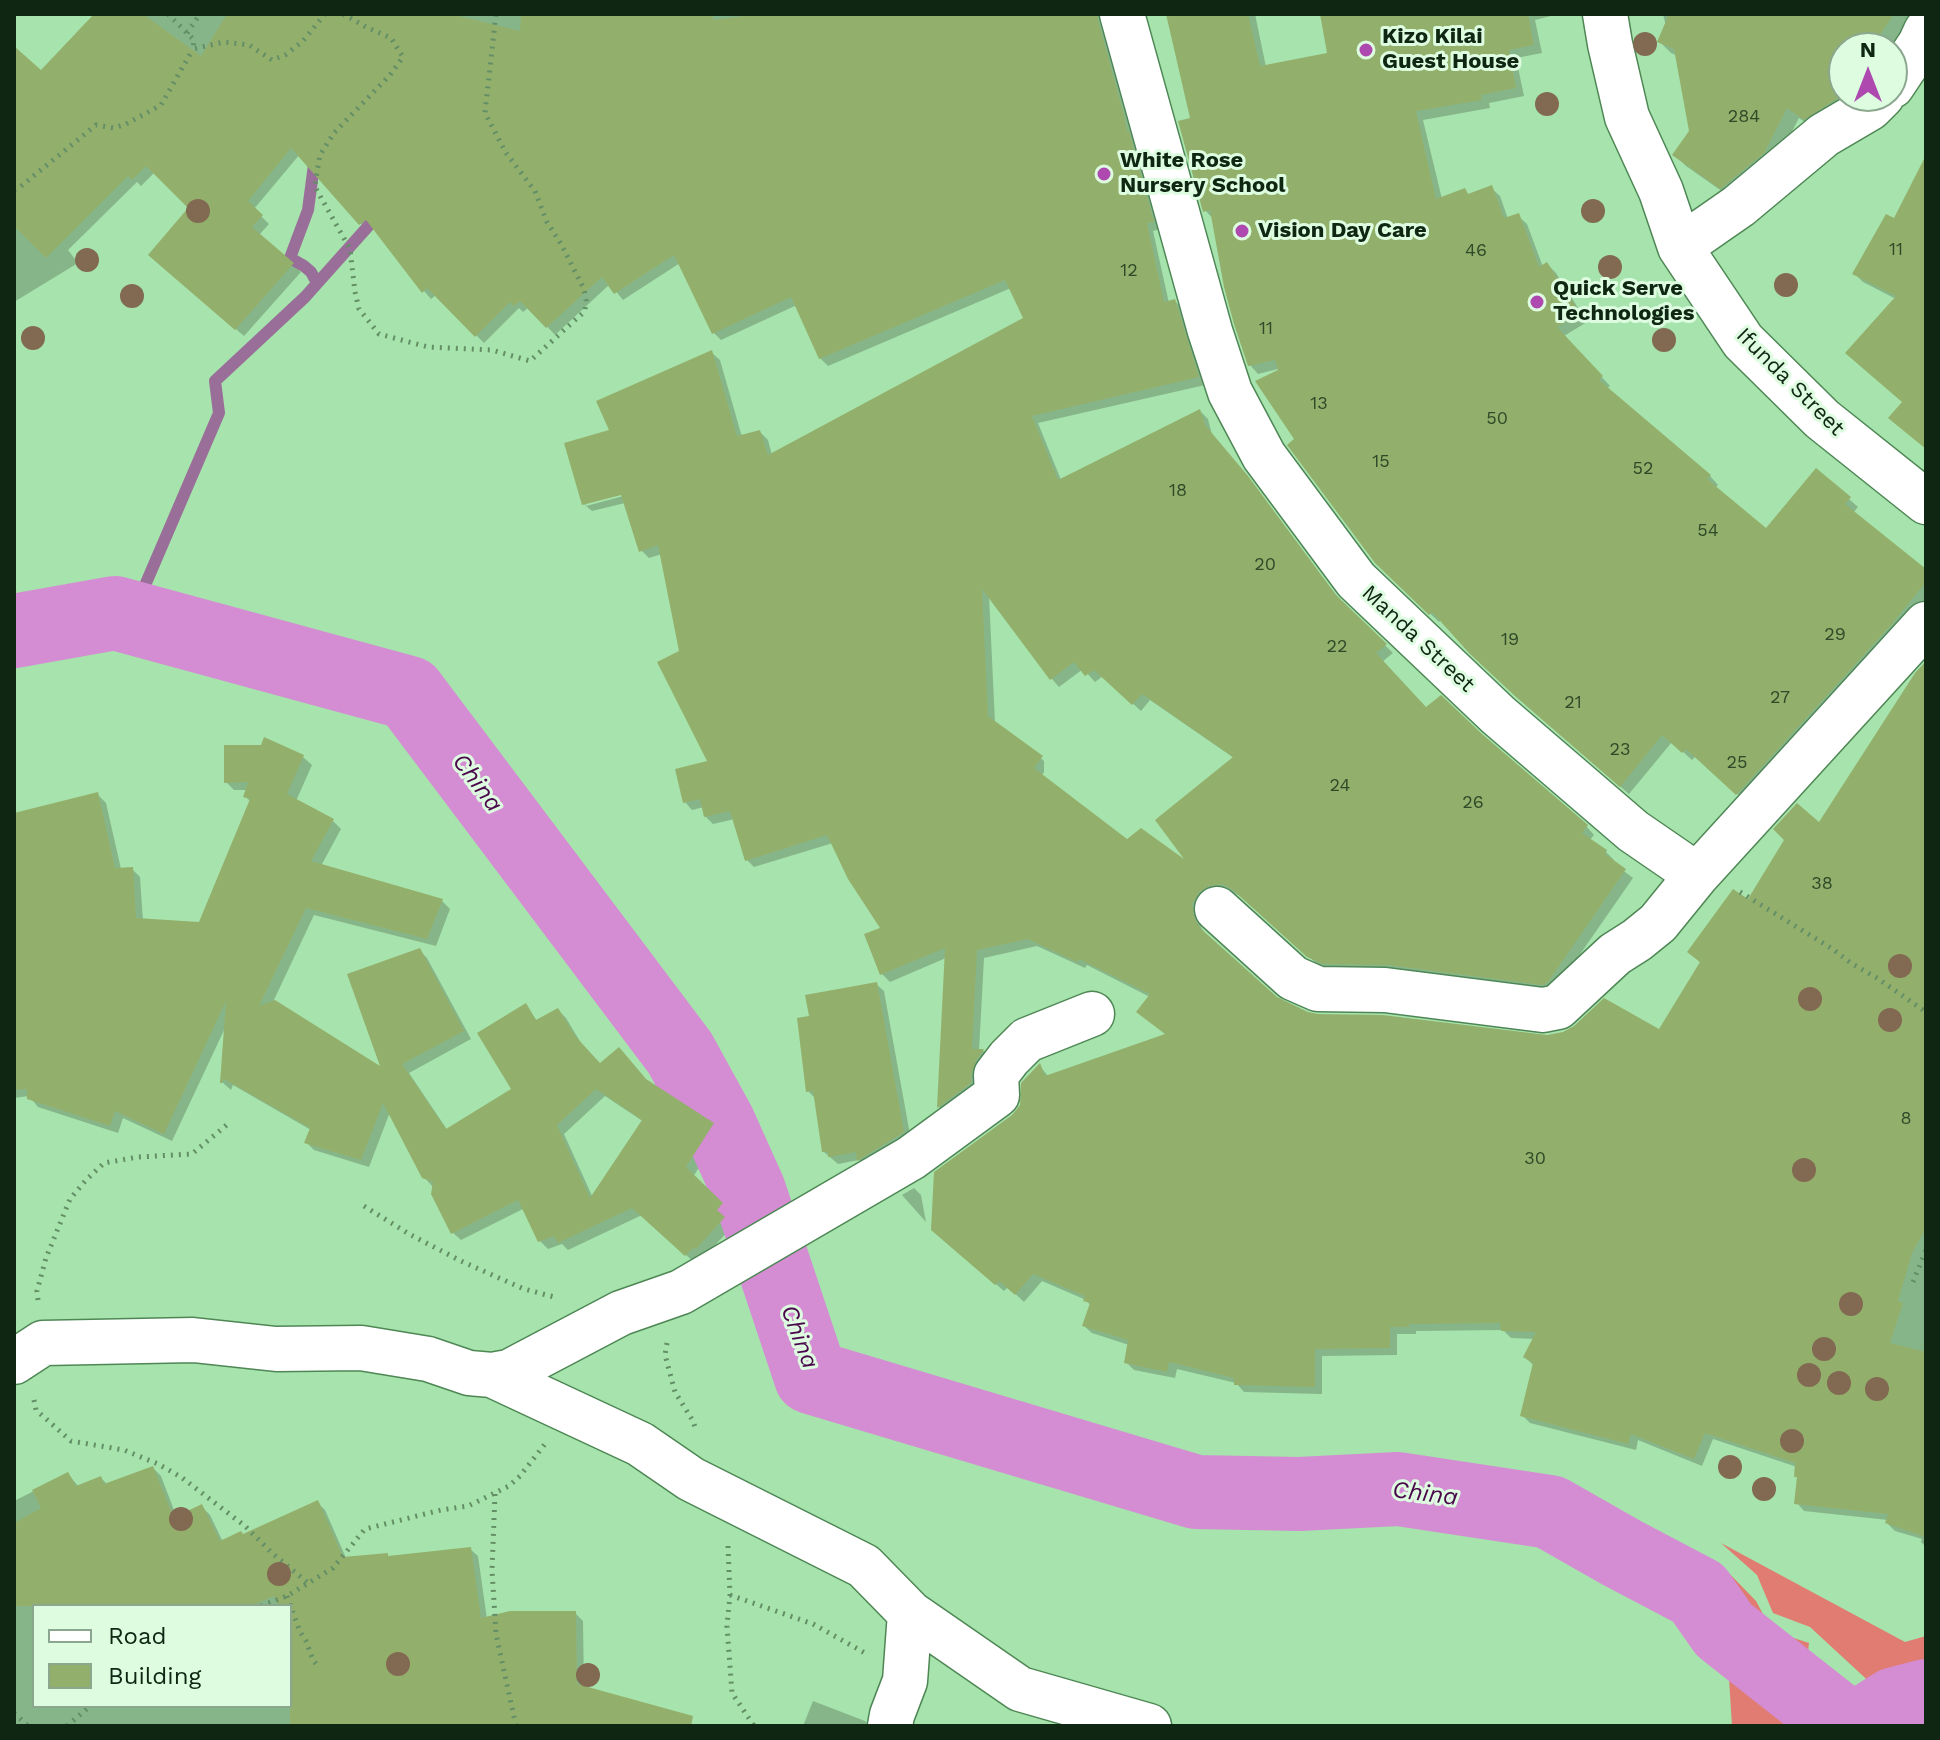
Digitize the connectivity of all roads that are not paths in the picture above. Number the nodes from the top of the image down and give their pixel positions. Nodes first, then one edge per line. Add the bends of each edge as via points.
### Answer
1 (1122, 14) edge
2 (1605, 14) edge
3 (1926, 31) edge
4 (1908, 62) edge
5 (1863, 112) edge
6 (1680, 247) junction
7 (1926, 502) edge
8 (1926, 624) edge
9 (1698, 873) junction
10 (1217, 909) dead end
11 (1092, 1014) dead end
12 (28, 1353) edge
13 (492, 1375) junction
14 (910, 1613) junction
15 (890, 1726) edge
16 (1149, 1726) edge

1 - 9 street, Manda Street via 1210,331 1230,392 1264,456 1356,580 1498,715 1633,831
2 - 6 street, Ifunda Street via 1627,117
3 - 4 street
5 - 6 street via 1824,135
6 - 7 street, Ifunda Street via 1743,341 1822,419
8 - 9 street
9 - 10 street via 1658,923 1558,1007 1543,1010 1385,990 1318,989 1293,978
11 - 13 street via 1027,1040 996,1075 997,1095 911,1158 674,1295 621,1313 509,1372
12 - 13 street via 193,1340 276,1349 361,1348
13 - 14 street via 640,1444 691,1479 864,1566
14 - 15 street via 905,1681
14 - 16 street via 1020,1689

